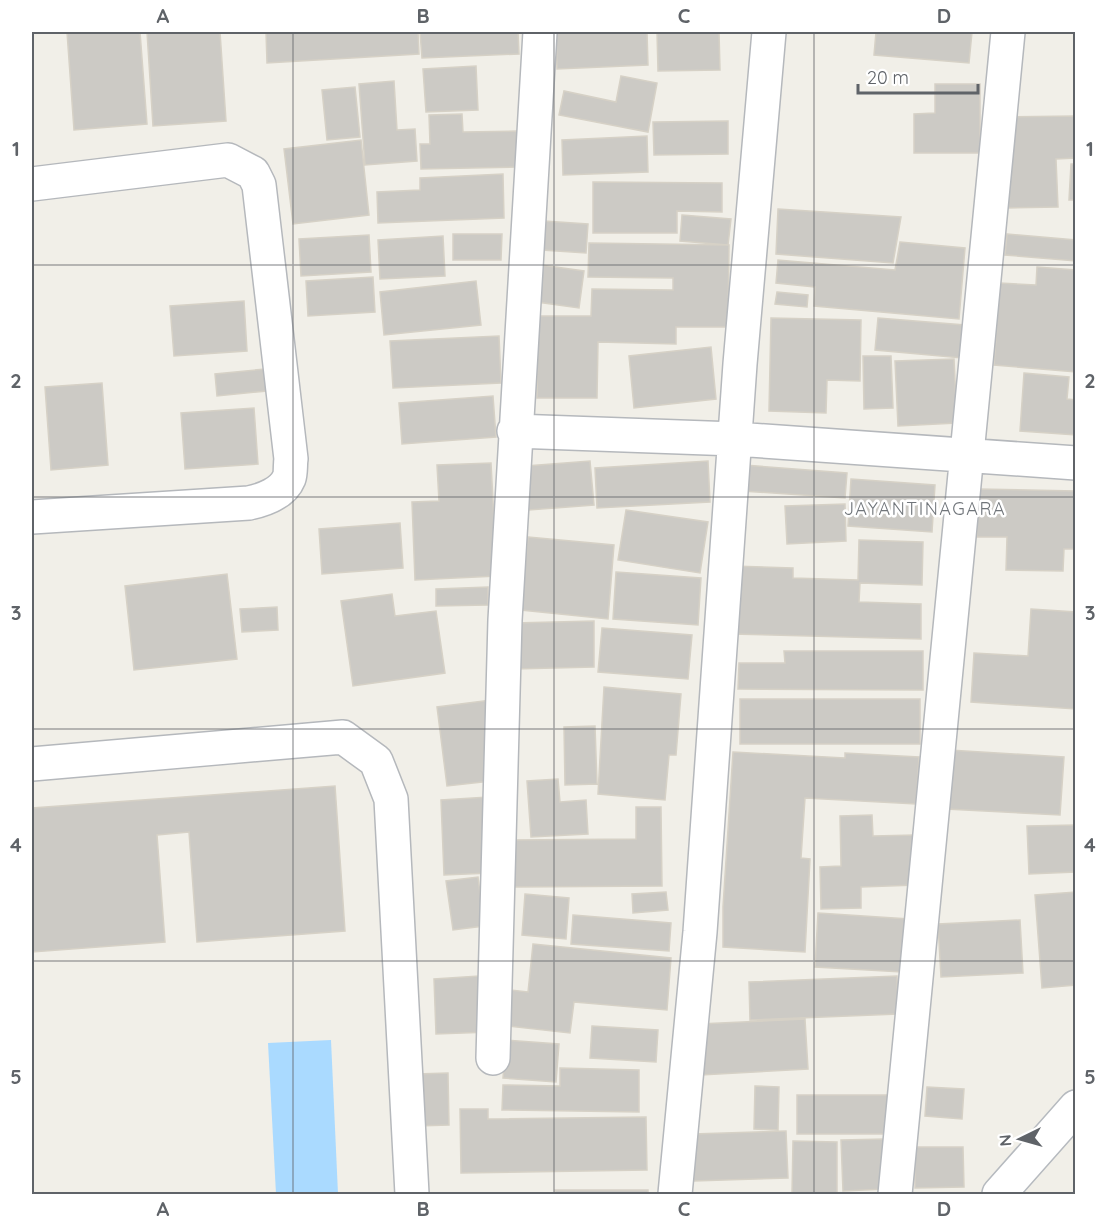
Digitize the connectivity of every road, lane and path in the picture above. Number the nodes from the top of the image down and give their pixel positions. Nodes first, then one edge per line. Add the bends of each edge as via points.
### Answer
1 (540, 32) edge
2 (769, 32) edge
3 (1008, 32) edge
4 (32, 184) edge
5 (514, 431) junction
6 (735, 439) junction
7 (969, 456) junction
8 (1076, 463) edge
9 (32, 517) edge
10 (32, 764) edge
11 (493, 1058) dead end
12 (1076, 1107) edge
13 (412, 1194) edge
14 (675, 1194) edge
15 (895, 1194) edge
16 (999, 1194) edge

1 - 5 street
2 - 6 street
3 - 7 street
4 - 9 street via 228,160 253,173 259,185 291,459 289,478 264,500
5 - 6 street
5 - 11 street
6 - 7 street
6 - 14 street via 700,932
7 - 8 street
7 - 15 street
10 - 13 street via 343,737 376,761 391,799
12 - 16 street

